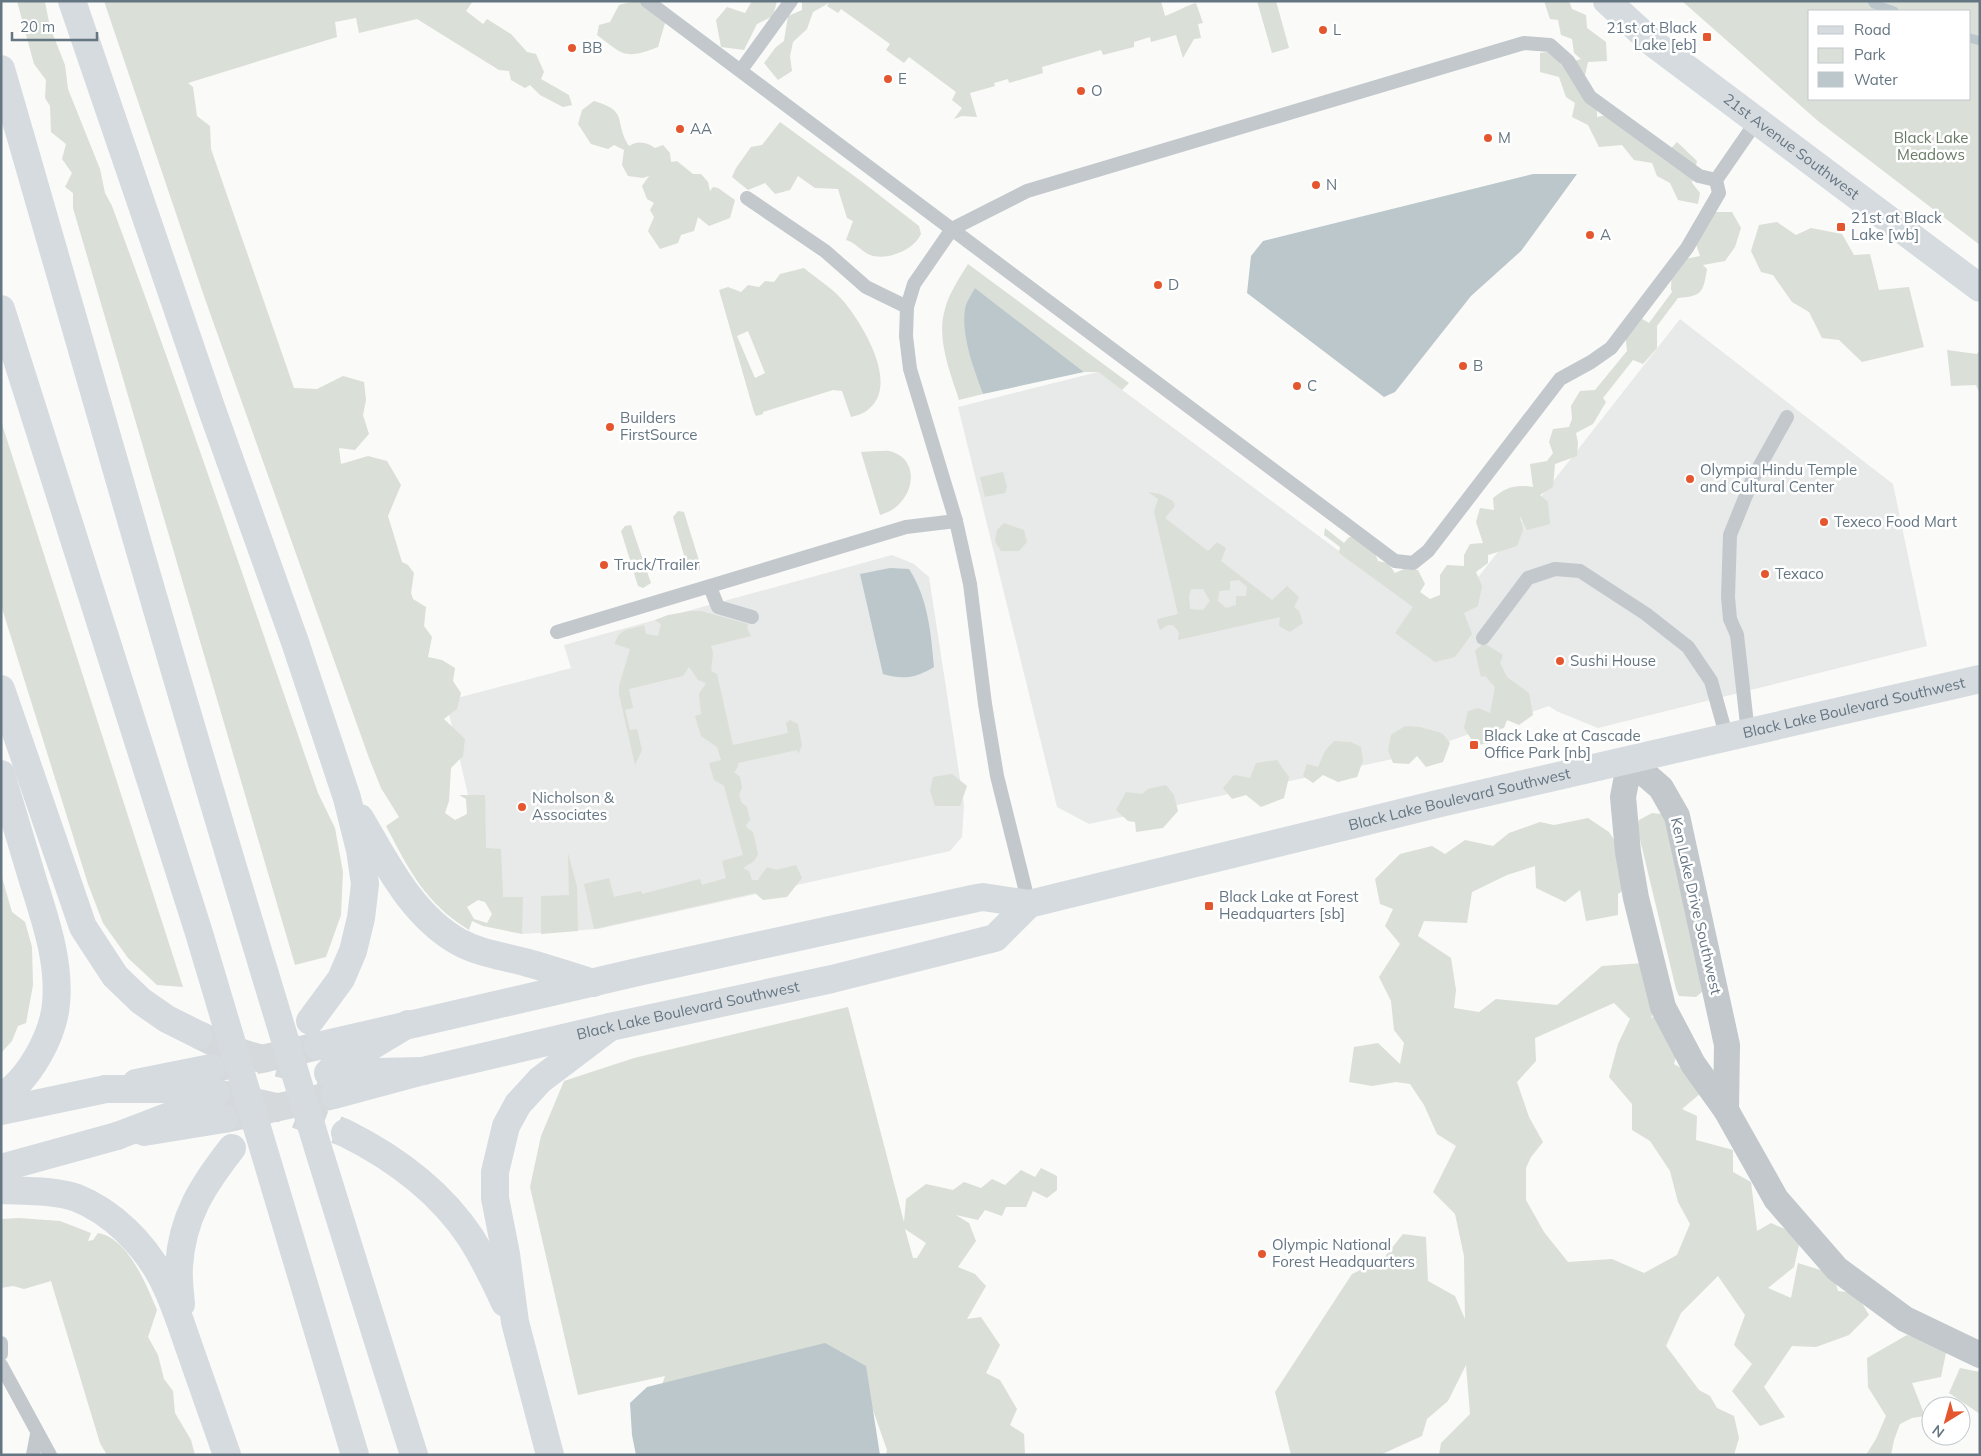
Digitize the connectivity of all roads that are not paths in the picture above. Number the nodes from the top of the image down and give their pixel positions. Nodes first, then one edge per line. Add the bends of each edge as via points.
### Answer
1 (72, 1) edge
2 (647, 1) edge
3 (791, 1) edge
4 (1607, 1) edge
5 (1, 69) edge
6 (741, 70) junction
7 (1756, 122) junction
8 (1716, 180) junction
9 (747, 198) dead end
10 (952, 229) junction
11 (1980, 288) edge
12 (907, 307) junction
13 (1, 309) edge
14 (1787, 418) dead end
15 (956, 521) junction
16 (710, 586) junction
17 (752, 617) dead end
18 (557, 632) dead end
19 (1483, 638) dead end
20 (1980, 679) edge
21 (1, 688) edge
22 (1738, 735) junction
23 (1630, 761) junction
24 (1, 774) edge
25 (347, 798) junction
26 (1029, 904) junction
27 (593, 983) junction
28 (408, 1024) junction
29 (610, 1027) junction
30 (199, 1035) tunnel mouth
31 (210, 1068) tunnel mouth
32 (423, 1071) junction
33 (106, 1089) junction
34 (334, 1095) tunnel mouth
35 (1, 1097) edge
36 (1726, 1110) junction
37 (1, 1111) edge
38 (224, 1119) tunnel mouth
39 (345, 1133) tunnel mouth
40 (117, 1136) junction
41 (232, 1148) tunnel mouth
42 (1, 1168) edge
43 (1, 1190) edge
44 (515, 1322) junction
45 (182, 1328) junction
46 (1, 1343) edge
47 (1, 1354) edge
48 (1980, 1355) edge
49 (1, 1365) edge
50 (38, 1434) junction
51 (33, 1455) edge
52 (50, 1455) edge
53 (227, 1455) edge
54 (355, 1455) edge
55 (414, 1455) edge
56 (550, 1455) edge

1 - 25 main road
2 - 6 lane
3 - 6 lane
4 - 7 main road, 21st Avenue Southwest via 1653,43
5 - 55 main road via 250,927
6 - 10 lane
7 - 8 lane
7 - 11 main road, 21st Avenue Southwest
8 - 10 lane via 1698,176 1590,98 1568,61 1550,45 1524,43 1027,191
8 - 10 lane via 1719,192 1687,248 1610,348 1560,379 1428,551 1413,562 1395,561 1375,547
9 - 12 lane via 825,251 866,288
10 - 12 lane via 914,284
12 - 15 lane via 910,369
13 - 54 main road via 198,933
14 - 22 lane via 1753,478 1730,535 1729,604 1730,619 1737,635
15 - 16 lane via 906,527
15 - 26 lane via 970,584 984,704 997,776
16 - 17 lane via 718,607
16 - 18 lane
19 - 22 lane via 1528,578 1555,569 1580,571 1646,614 1688,647 1712,681
20 - 22 main road, Black Lake Boulevard Southwest
21 - 30 main road via 82,927 115,976 140,1001
22 - 23 main road, Black Lake Boulevard Southwest
23 - 26 main road, Black Lake Boulevard Southwest via 1440,803
23 - 36 street, Ken Lake Drive Southwest via 1623,797 1628,852 1636,898 1664,1007 1693,1064
23 - 36 street, Ken Lake Drive Southwest via 1661,788 1677,816 1727,1045
24 - 35 main road via 51,939 56,973 56,1004 52,1022 37,1057 28,1072
25 - 27 main road via 399,882 424,914 442,930 479,951
25 - 28 main road, Black Lake Boulevard Southwest via 365,884 353,951 314,1033
26 - 27 main road, Black Lake Boulevard Southwest via 983,896
26 - 29 main road, Black Lake Boulevard Southwest via 996,938 832,979
27 - 28 main road, Black Lake Boulevard Southwest
28 - 32 main road via 328,1073
29 - 32 main road, Black Lake Boulevard Southwest
29 - 44 main road via 540,1080 518,1104 506,1126 495,1172 495,1198
31 - 33 main road
32 - 34 main road, Black Lake Boulevard Southwest
33 - 37 main road
33 - 40 main road via 216,1093 172,1115
36 - 48 street, Ken Lake Drive Southwest via 1776,1200 1837,1269 1905,1319
38 - 40 main road
39 - 44 main road via 380,1151 417,1177 447,1208 475,1245
40 - 42 main road
41 - 45 main road via 207,1180 194,1204 184,1235 178,1267
43 - 45 main road via 74,1197 98,1208 139,1244 161,1276
44 - 56 main road
45 - 53 main road
46 - 47 lane
49 - 50 lane
50 - 51 lane
50 - 52 lane

